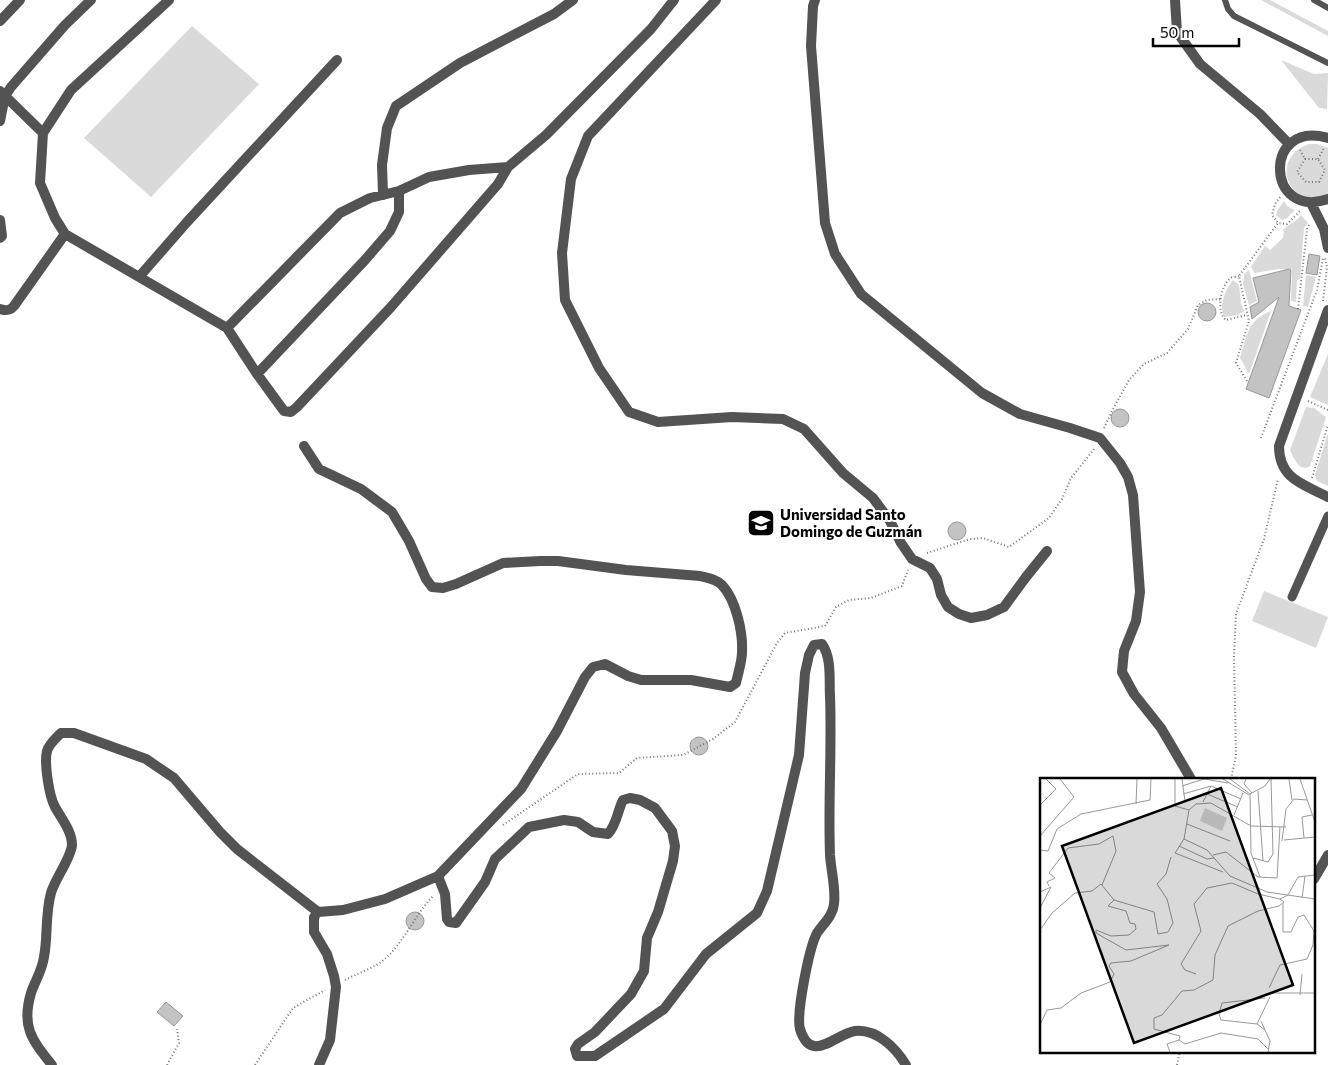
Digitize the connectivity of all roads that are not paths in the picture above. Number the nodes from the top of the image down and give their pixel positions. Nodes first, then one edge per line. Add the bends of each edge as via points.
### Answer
1 (20, 0) edge
2 (90, 0) edge
3 (169, 0) edge
4 (573, 0) edge
5 (674, 0) edge
6 (716, 0) edge
7 (815, 0) edge
8 (1175, 0) edge
9 (1225, 0) edge
10 (1314, 0) edge
11 (1328, 8) edge
12 (0, 21) edge
13 (337, 60) dead end
14 (1328, 63) edge
15 (2, 93) edge
16 (0, 121) edge
17 (43, 133) junction
18 (1325, 144) edge
19 (1295, 147) junction
20 (508, 167) junction
21 (399, 190) junction
22 (383, 194) junction
23 (1328, 199) edge
24 (1309, 202) junction
25 (0, 220) edge
26 (65, 234) junction
27 (0, 238) edge
28 (1328, 248) edge
29 (139, 277) junction
30 (0, 309) edge
31 (1327, 314) edge
32 (227, 328) junction
33 (257, 374) junction
34 (304, 446) dead end
35 (1328, 497) edge
36 (1328, 516) edge
37 (1047, 551) dead end
38 (1292, 597) dead end
39 (1190, 778) edge
40 (1328, 855) edge
41 (438, 876) junction
42 (1316, 876) edge
43 (318, 912) junction
44 (52, 1065) edge
45 (319, 1065) edge
46 (906, 1065) edge

1 - 12 street
2 - 15 street
3 - 17 street via 71,90
4 - 22 street via 554,14 460,63 396,106 387,128 382,165
5 - 20 street via 651,29 546,135
6 - 37 street via 588,136 571,180 562,253 565,300 599,368 629,412 658,422 732,417 783,419 804,429 843,473 873,498 912,559 930,568 948,607 959,614 971,618 1004,607
7 - 39 street via 811,46 816,110 825,223 835,254 861,294 982,393 1020,414 1100,438 1120,463 1134,495 1140,592 1136,621 1124,651 1122,672
8 - 19 street via 1177,32 1200,64
9 - 14 lane via 1234,16
10 - 11 lane
13 - 29 street
15 - 16 street
15 - 17 street
17 - 26 street via 40,183
18 - 19 street via 1316,134 1302,136
19 - 24 street via 1282,156 1279,170 1282,184 1291,195
20 - 21 street via 428,177
20 - 33 street via 477,209 298,407 291,412 284,411
21 - 22 street
21 - 33 street via 399,212 390,232
22 - 32 street via 340,213
23 - 24 street
24 - 28 street via 1324,229
25 - 27 street
26 - 29 street
26 - 30 street via 11,310
29 - 32 street
31 - 35 street via 1279,446 1281,463 1289,477
32 - 33 street
34 - 41 street via 319,469 361,489 392,512 432,587 456,584 504,563 540,561 700,576 721,584 730,596 740,627 742,653 736,683 730,687 691,680 641,680 604,664 593,667 521,789
36 - 38 street
40 - 42 street
41 - 43 street via 385,899 343,910
41 - 46 street via 445,894 447,919 456,923 485,882 495,859 529,827 564,820 578,822 593,832 608,834 623,800 640,800 655,808 672,831 673,861 647,938 644,971 631,994 596,1032 575,1049 577,1056 594,1056 664,1009 706,954 757,913 768,891 799,755 809,655 814,645 822,644 826,650 830,692 830,856 834,906 817,934 809,956 799,1014 800,1029 806,1041 817,1048 855,1031 875,1034 898,1052
43 - 44 street via 237,849 174,778 146,759 74,733 61,733 47,750 50,795 72,845 50,894 45,956 31,994 27,1019 30,1035
43 - 45 street via 314,917 314,932 328,954 336,987 330,1040

